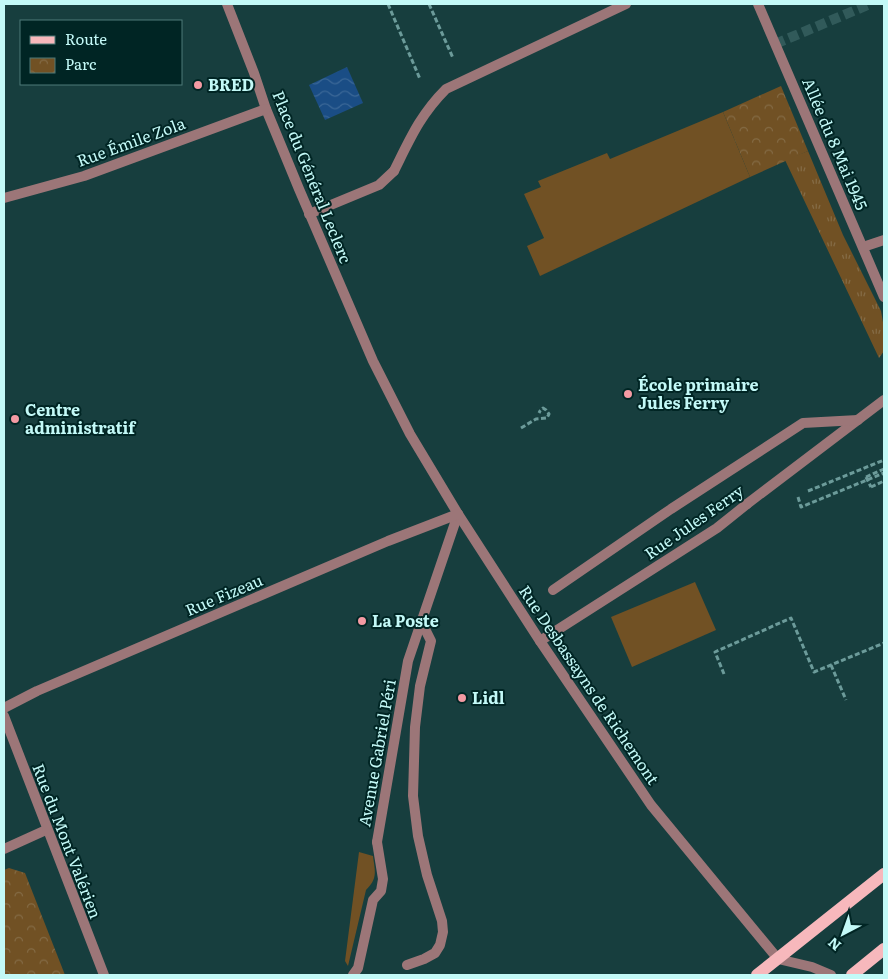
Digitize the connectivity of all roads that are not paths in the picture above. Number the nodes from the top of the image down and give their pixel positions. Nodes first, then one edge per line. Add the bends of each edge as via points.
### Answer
1 (227, 4) edge
2 (626, 4) edge
3 (758, 4) edge
4 (266, 109) junction
5 (4, 198) edge
6 (309, 214) junction
7 (884, 240) edge
8 (863, 248) junction
9 (884, 297) edge
10 (373, 361) joint
11 (884, 400) edge
12 (858, 420) junction
13 (458, 514) junction
14 (553, 590) dead end
15 (421, 621) junction
16 (540, 641) junction
17 (4, 708) edge
18 (4, 716) edge
19 (46, 830) junction
20 (4, 849) edge
21 (884, 874) edge
22 (884, 950) edge
23 (778, 959) junction
24 (407, 965) dead end
25 (104, 975) edge
26 (353, 975) edge
27 (757, 975) edge
28 (831, 975) edge
29 (852, 975) edge

1 - 4 street, Place du Général Leclerc
2 - 6 street via 446,89 416,125 394,171 379,185
3 - 8 street, Allée du 8 Mai 1945
4 - 5 street, Rue Émile Zola via 84,176
4 - 6 street, Place du Général Leclerc
6 - 10 street, Place du Général Leclerc
7 - 8 street
8 - 9 street, Allée du 8 Mai 1945
10 - 13 street, Rue Desbassayns de Richemont via 410,434
11 - 12 street, Rue Jules Ferry
12 - 14 street, Rue Jules Ferry via 803,423
12 - 16 street, Rue Jules Ferry via 717,528
13 - 15 street, Avenue Gabriel Péri
13 - 16 street, Rue Desbassayns de Richemont
13 - 17 street, Rue Fizeau via 46,687
15 - 24 street, Avenue Gabriel Péri via 431,642 420,686 413,796 423,855 443,932 435,953
15 - 26 street, Avenue Gabriel Péri via 408,661 377,842 383,879 381,891 373,900 358,968
16 - 23 street, Rue Desbassayns de Richemont via 651,805
18 - 19 street, Rue du Mont Valérien
19 - 20 street
19 - 25 street, Rue du Mont Valérien
21 - 23 main road
22 - 29 main road
23 - 27 main road
23 - 28 street

